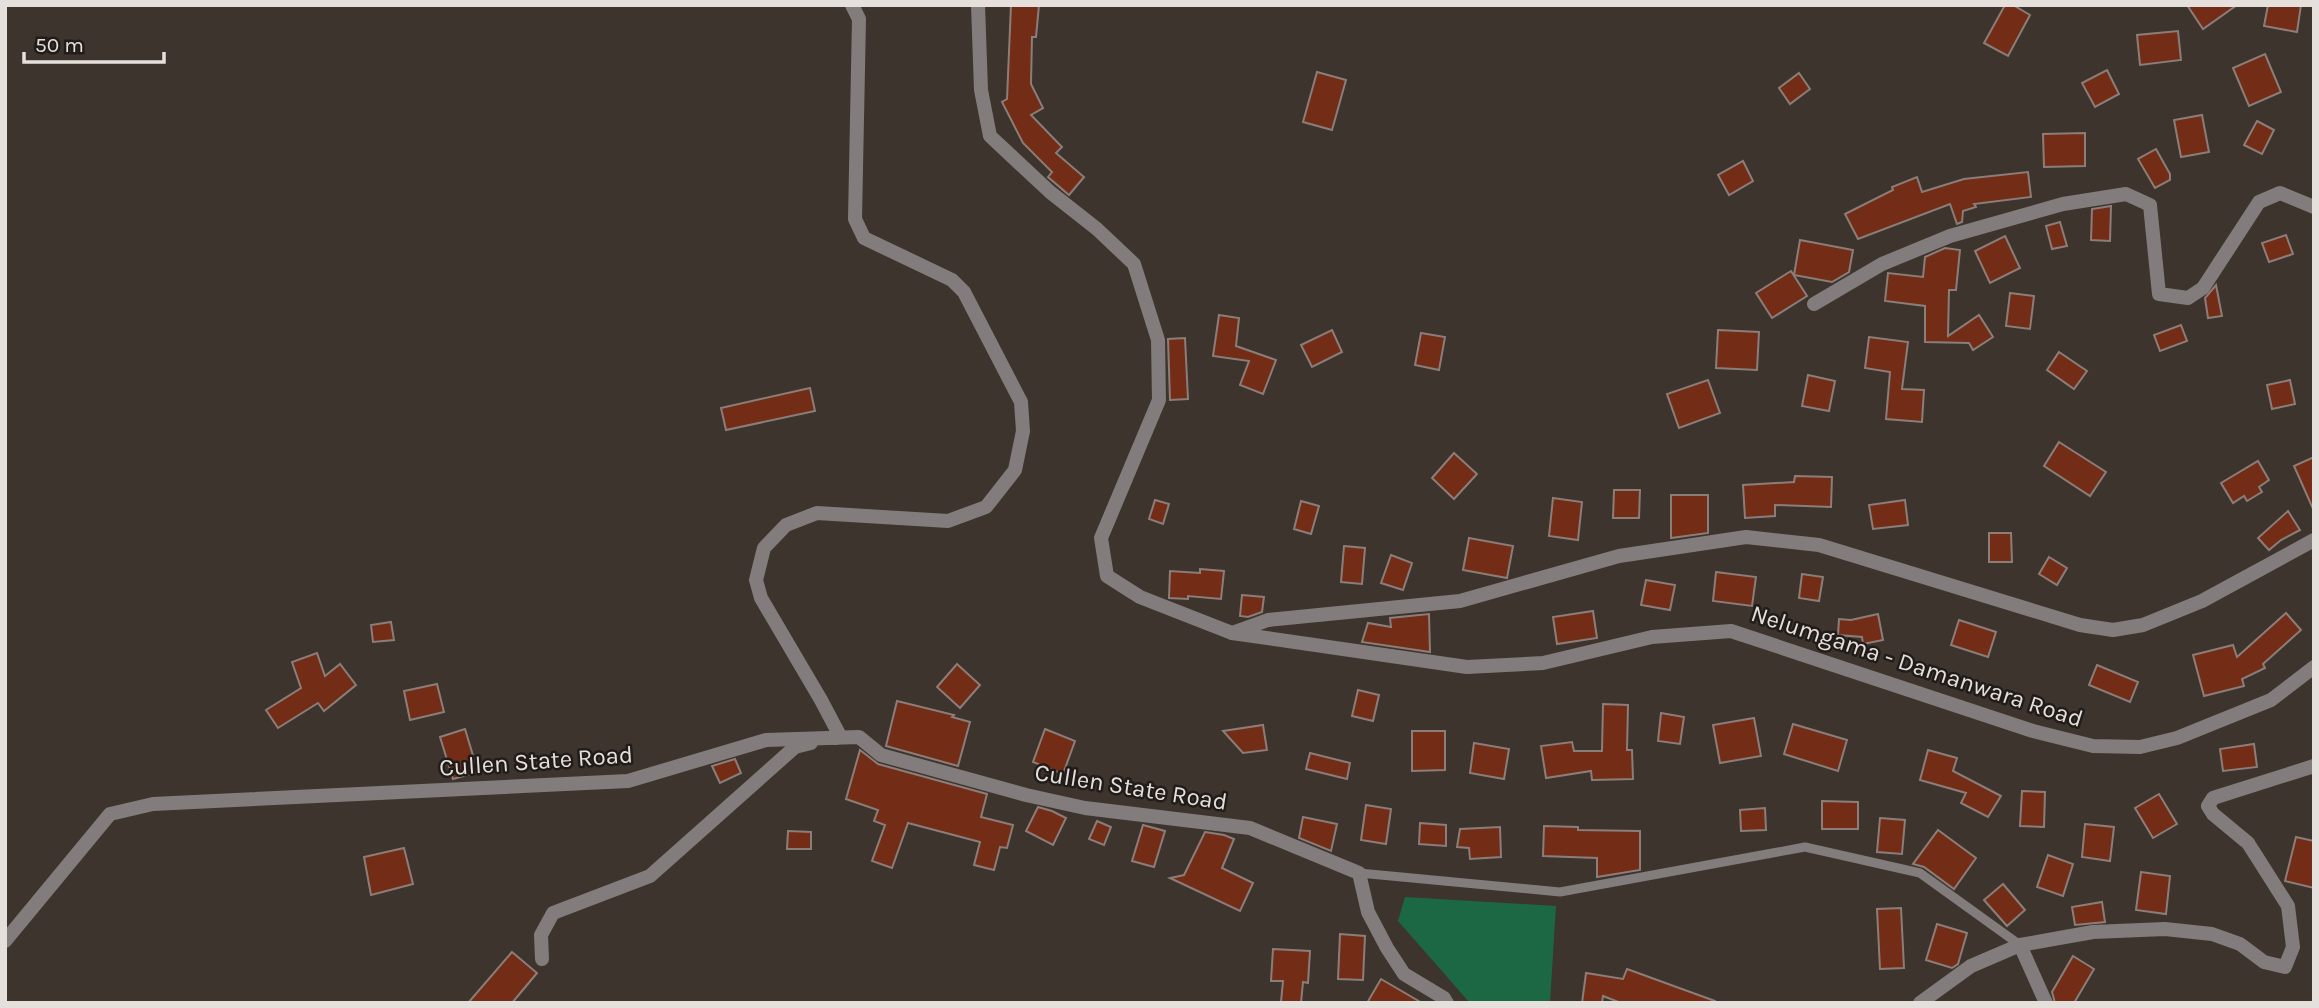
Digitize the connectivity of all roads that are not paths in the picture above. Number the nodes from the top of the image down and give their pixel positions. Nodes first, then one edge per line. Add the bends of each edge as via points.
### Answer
1 (852, 5) edge
2 (978, 5) edge
3 (2314, 207) edge
4 (1814, 304) dead end
5 (2314, 540) edge
6 (1233, 633) junction
7 (2314, 667) edge
8 (840, 736) junction
9 (2314, 766) edge
10 (1359, 873) junction
11 (5, 941) edge
12 (2020, 945) junction
13 (542, 959) dead end
14 (1447, 1003) edge
15 (1920, 1003) edge
16 (2046, 1003) edge

1 - 8 street via 859,19 855,219 864,239 951,280 964,292 1021,402 1023,431 1015,470 986,507 948,521 817,513 786,525 764,548 756,580 761,598
2 - 6 street, Nelumgama - Damanwara Road via 981,90 990,136 1134,264 1158,340 1159,400 1101,538 1107,576 1140,597
3 - 4 street via 2280,193 2259,202 2203,288 2188,298 2159,295 2150,205 2126,194 2063,204 1950,236 1881,264
5 - 6 street via 2202,601 2143,625 2113,629 2080,625 1819,545 1746,537 1619,556 1460,601 1268,620
6 - 7 street, Nelumgama - Damanwara Road via 1467,667 1543,663 1653,637 1731,631 2033,731 2093,746 2140,747 2178,738 2271,700
8 - 10 street, Cullen State Road via 859,737 881,755 1026,795 1085,808 1250,828
8 - 11 street, Cullen State Road via 766,740 628,781 153,804 110,814
8 - 13 street via 794,747 650,876 553,913 541,935
9 - 12 street via 2213,798 2208,806 2248,843 2288,906 2293,947 2285,967 2264,962 2240,944 2213,934 2165,929 2093,932
10 - 12 lane via 1560,892 1805,847 1920,873
10 - 14 street via 1368,912 1404,974
12 - 15 street via 1970,966
12 - 16 street

